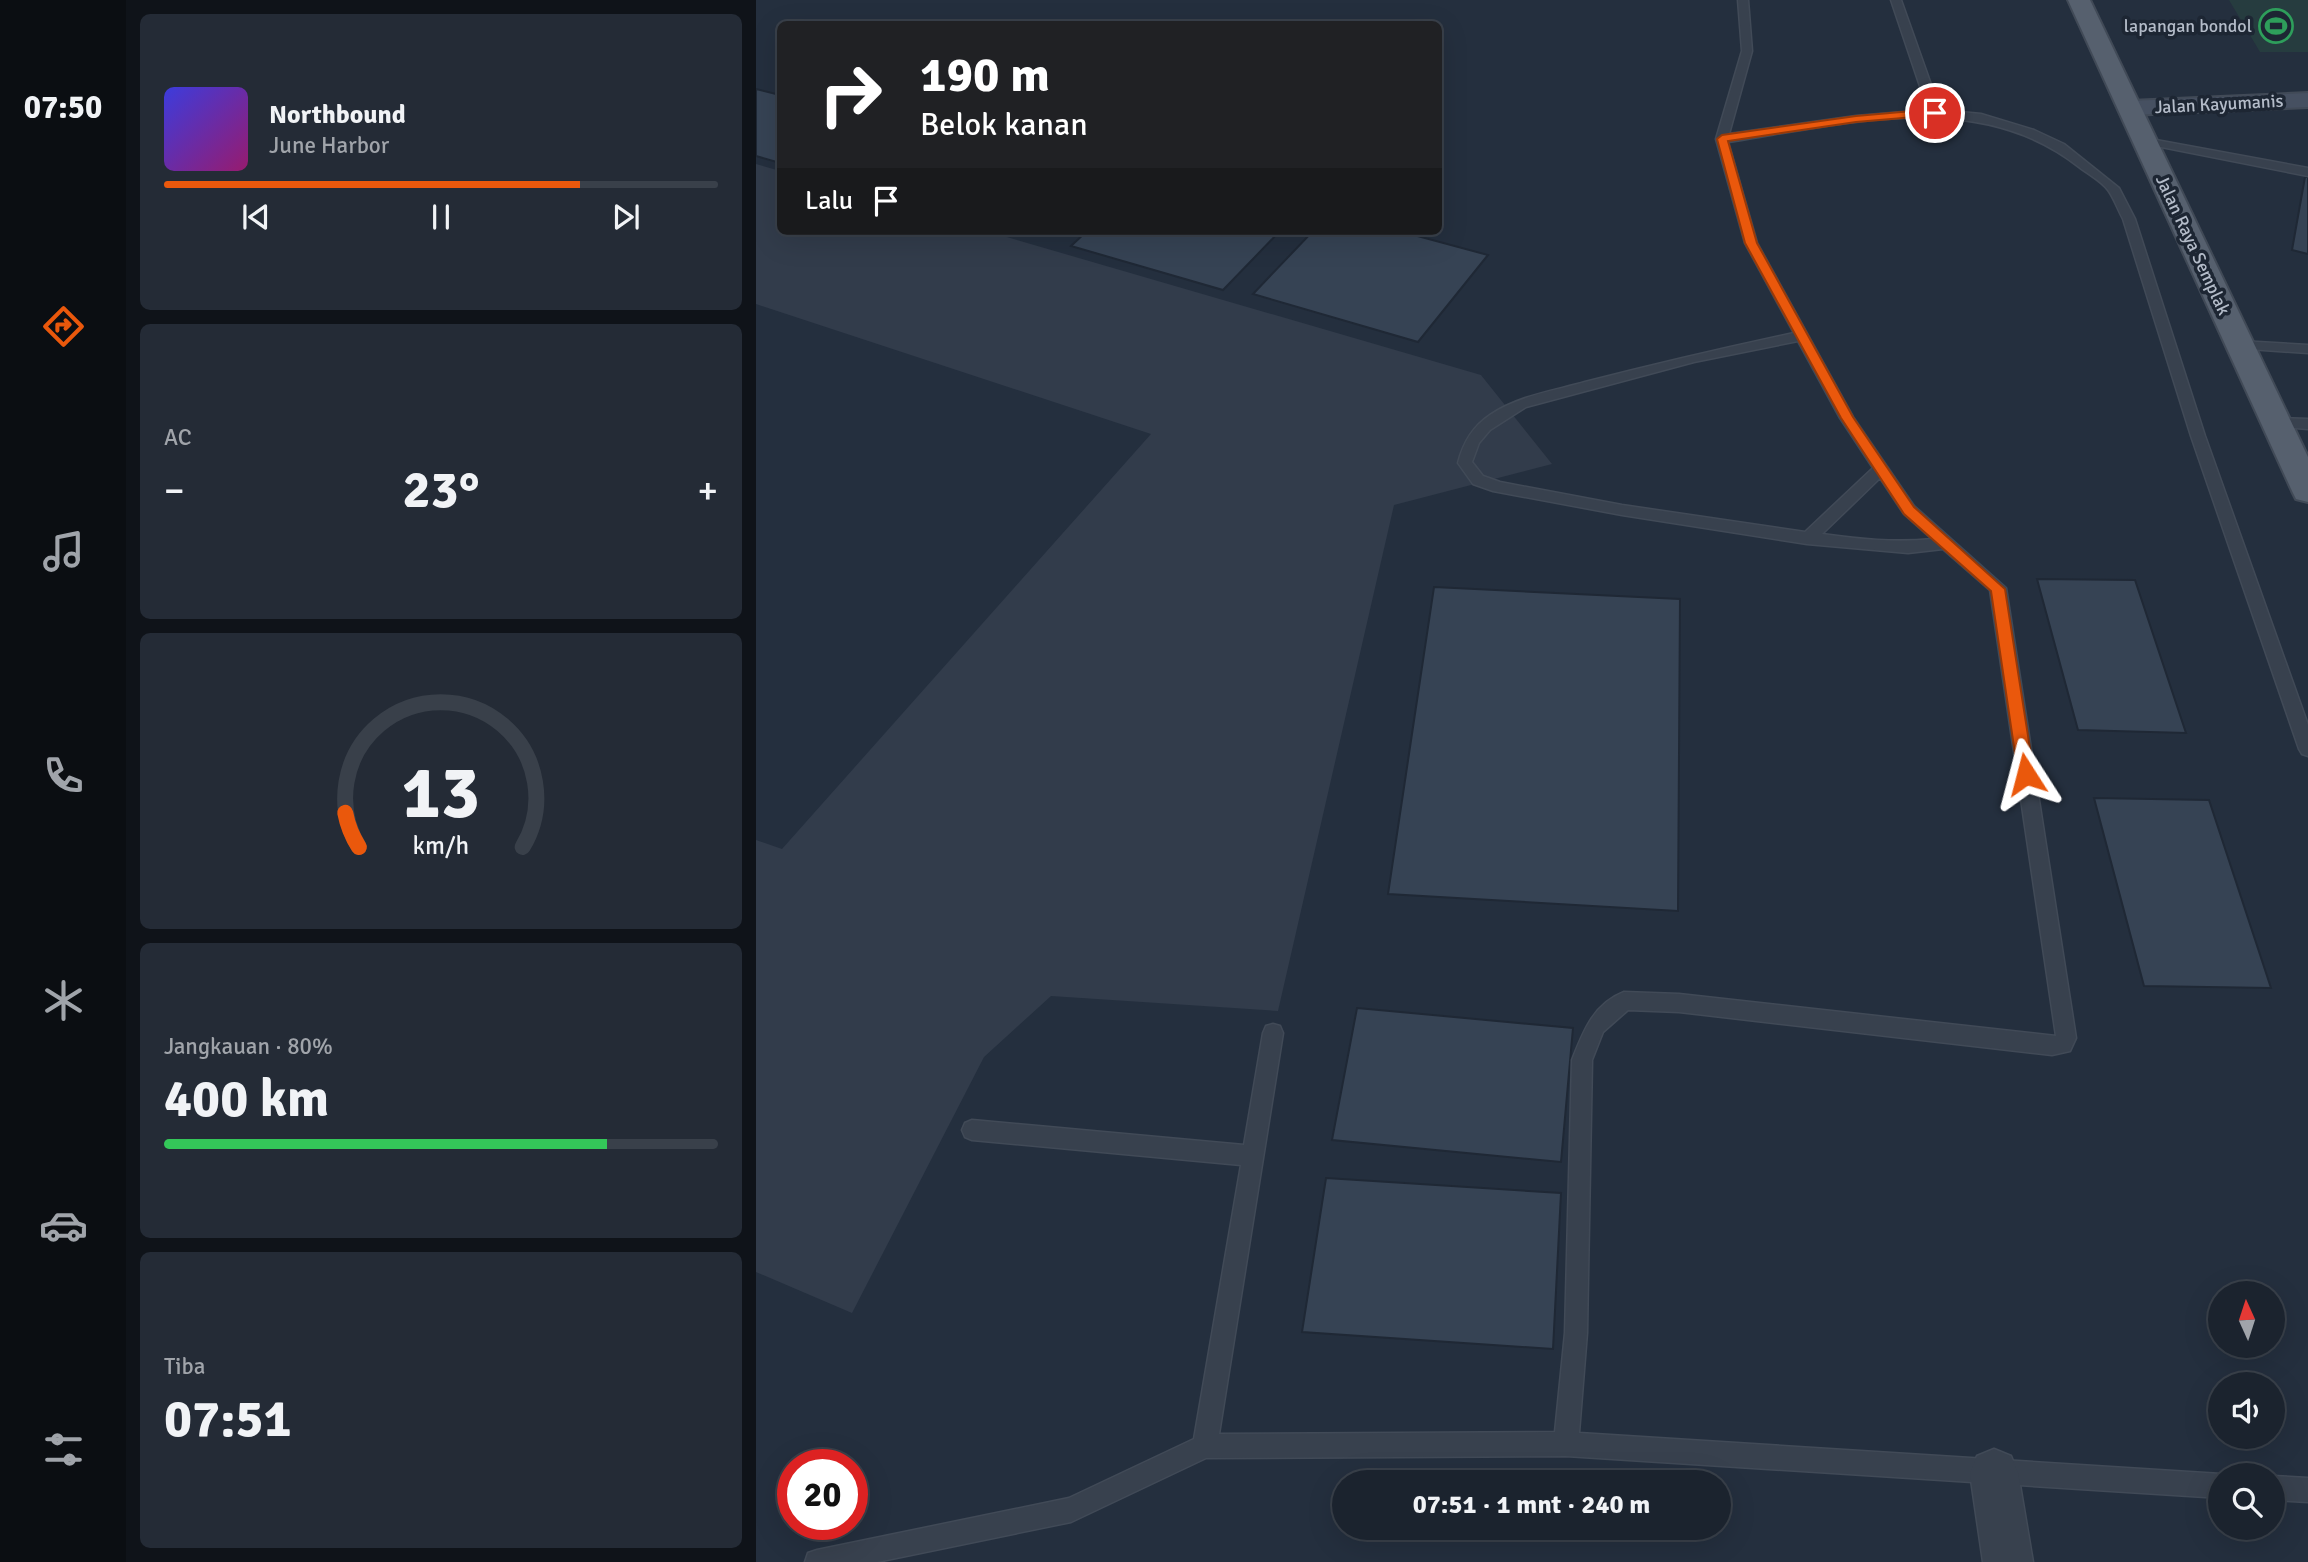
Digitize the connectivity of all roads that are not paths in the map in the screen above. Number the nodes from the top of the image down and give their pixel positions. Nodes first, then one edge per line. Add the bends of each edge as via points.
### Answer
1 (1743, 0) edge
2 (1896, 0) edge
3 (2079, 0) edge
4 (2308, 100) edge
5 (2130, 108) junction
6 (1935, 113) junction
7 (1722, 139) junction
8 (2145, 141) junction
9 (2308, 172) edge
10 (1802, 336) junction
11 (2240, 345) junction
12 (2308, 349) edge
13 (2276, 423) junction
14 (2308, 424) edge
15 (1881, 469) junction
16 (2308, 491) edge
17 (1807, 539) junction
18 (1946, 543) junction
19 (2308, 749) edge
20 (1273, 1033) dead end
21 (972, 1130) dead end
22 (1253, 1156) junction
23 (1566, 1444) junction
24 (1205, 1446) junction
25 (1994, 1473) junction
26 (2208, 1485) edge
27 (2285, 1489) edge
28 (2308, 1490) edge
29 (817, 1562) edge
30 (2008, 1562) edge

1 - 7 lane via 1747,51
2 - 6 lane
3 - 5 main road, Jalan Raya Semplak
4 - 5 street, Jalan Kayumanis
5 - 8 main road, Jalan Raya Semplak
6 - 7 lane via 1856,119
6 - 19 lane via 1980,117 2029,132 2060,146 2113,188 2129,219 2198,436
7 - 10 lane via 1751,243
8 - 9 lane
8 - 11 main road, Jalan Raya Semplak
10 - 15 lane
10 - 17 lane via 1694,358 1521,404 1479,430 1465,463 1478,480 1498,487
11 - 12 lane
11 - 13 main road, Jalan Raya Semplak
13 - 14 lane
13 - 16 main road, Jalan Raya Semplak
15 - 17 lane
15 - 18 lane via 1909,510
17 - 18 lane via 1908,547
18 - 23 lane via 1998,589 2066,1038 2063,1044 2052,1046 1679,1003 1624,1001 1595,1026 1582,1060 1576,1333
20 - 22 lane
21 - 22 lane
22 - 24 lane
23 - 24 lane
23 - 25 lane
24 - 29 lane via 1071,1510
25 - 26 lane
25 - 30 street
27 - 28 lane

